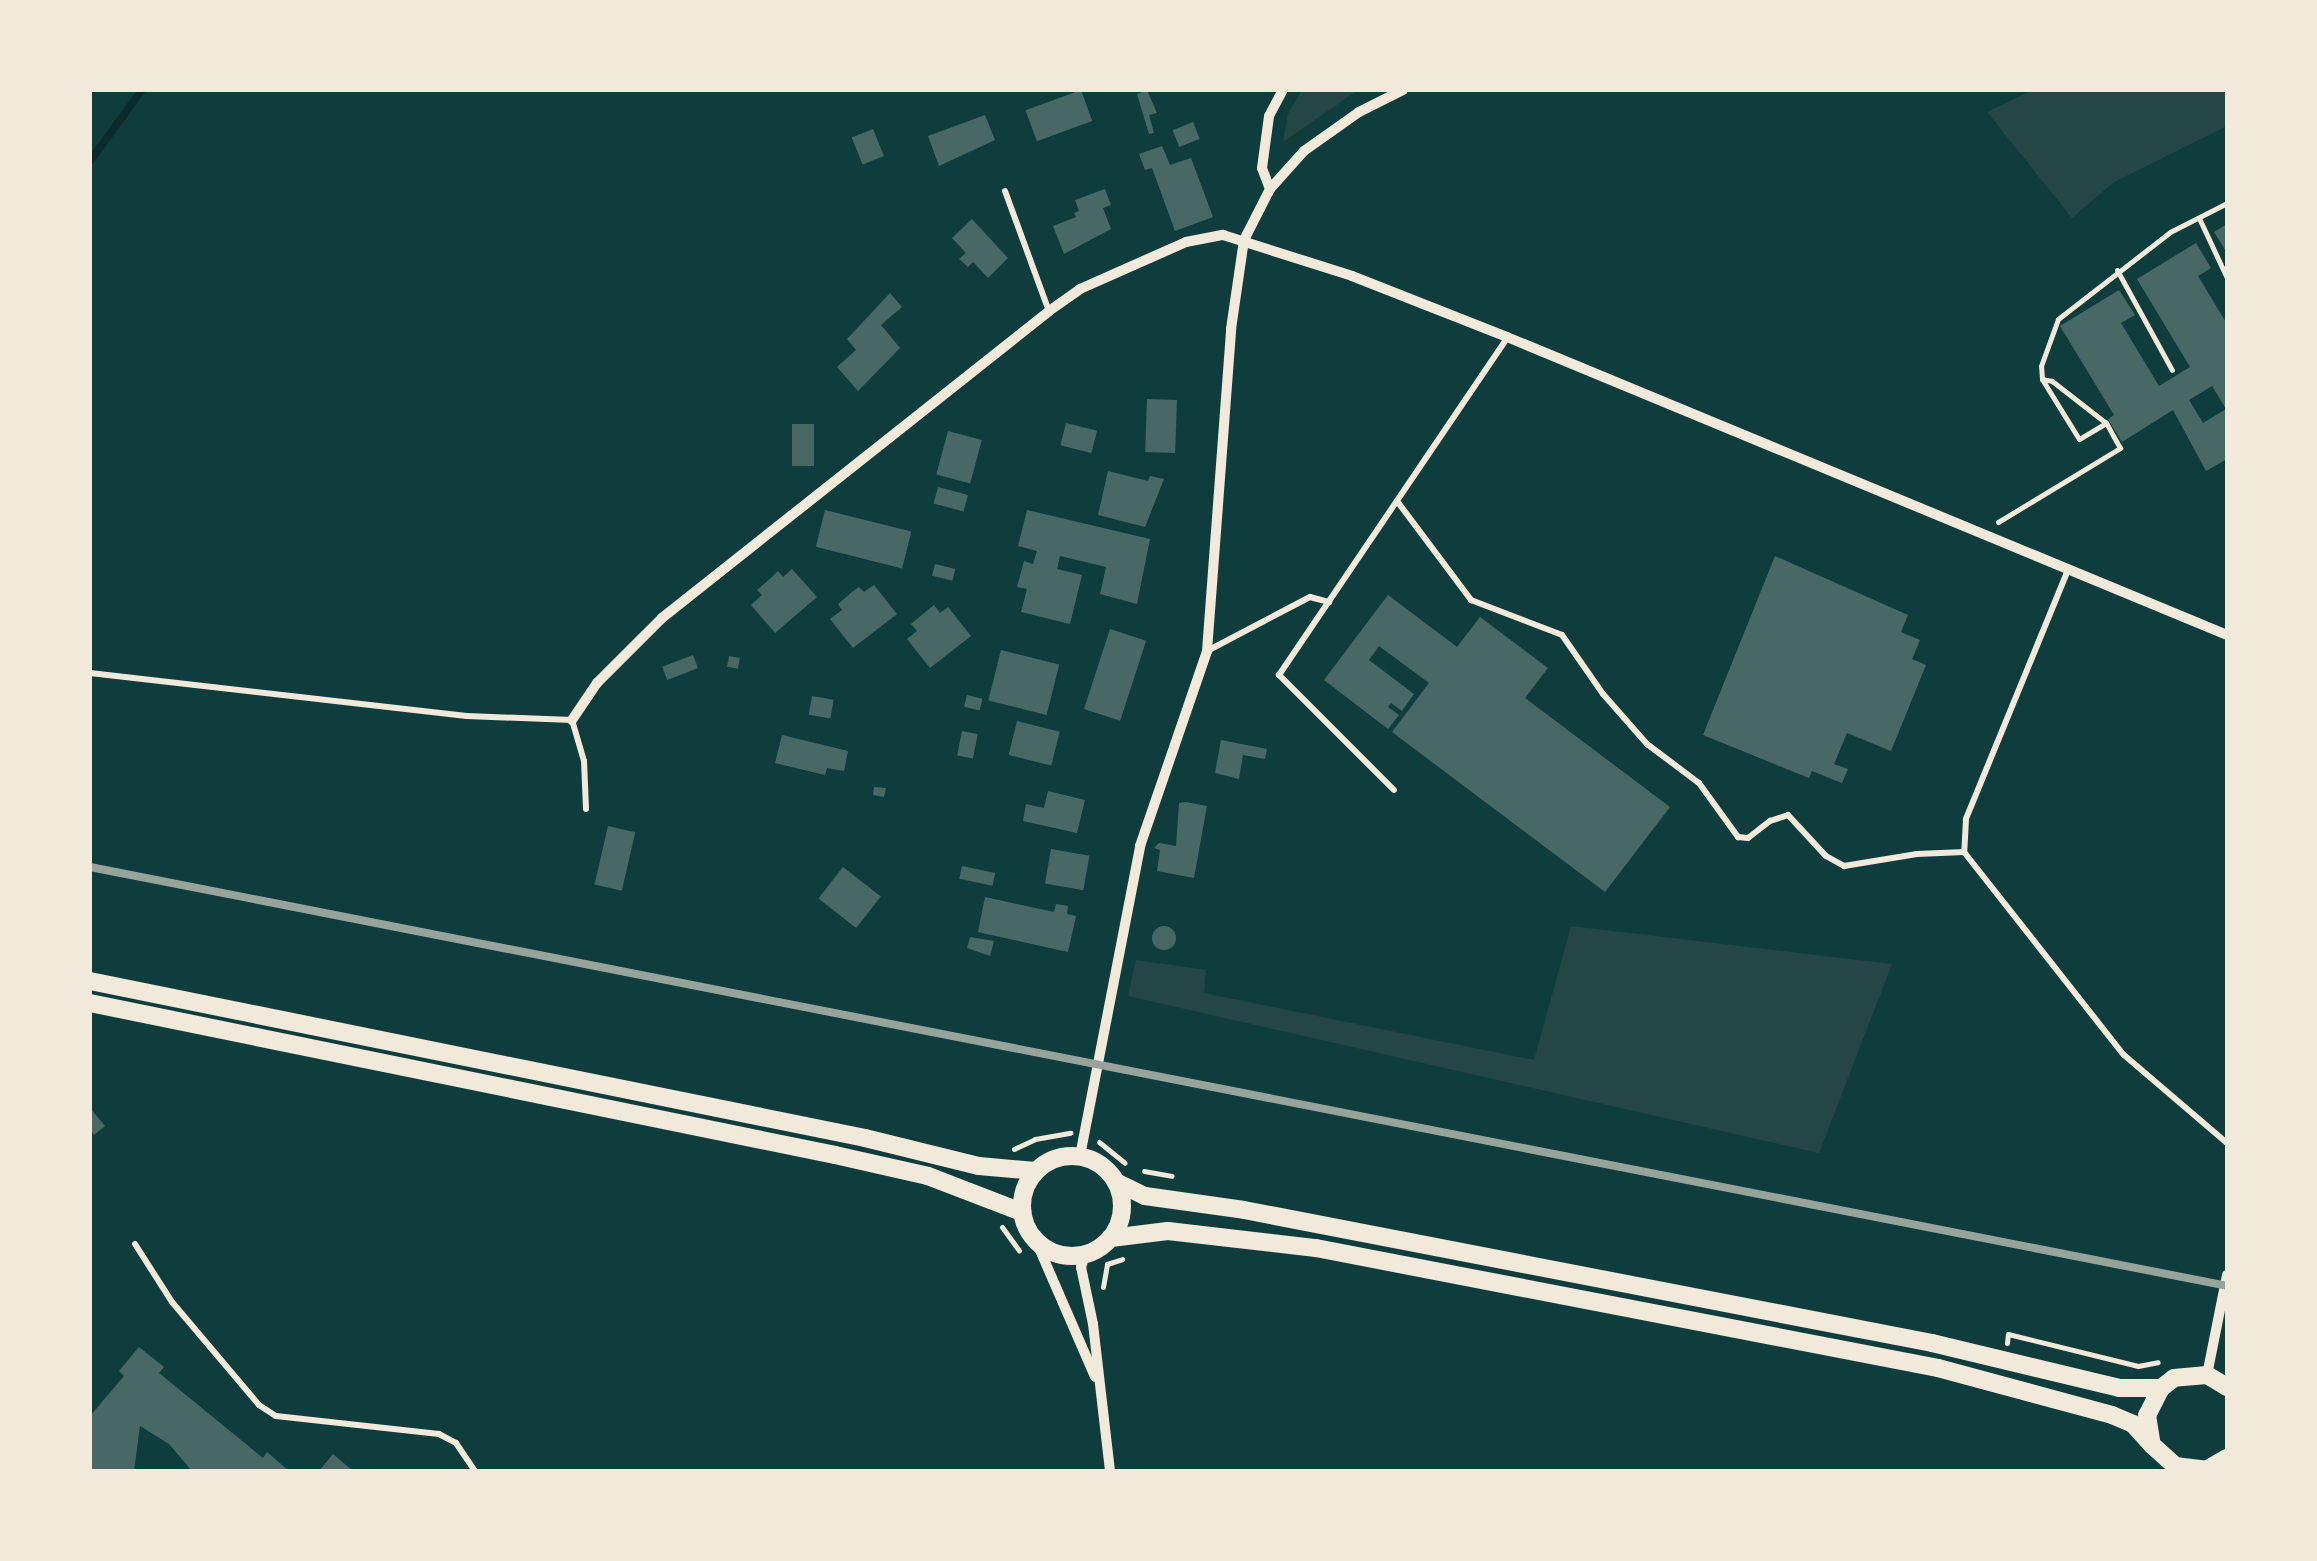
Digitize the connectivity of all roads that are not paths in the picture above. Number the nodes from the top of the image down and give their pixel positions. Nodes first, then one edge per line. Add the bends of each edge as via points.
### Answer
1 (1283, 90) edge
2 (1403, 90) edge
3 (1270, 189) junction
4 (1005, 191) dead end
5 (1244, 240) junction
6 (1049, 311) junction
7 (1508, 337) junction
8 (1397, 501) junction
9 (2068, 570) junction
10 (1329, 602) junction
11 (2227, 635) edge
12 (1207, 651) junction
13 (90, 673) edge
14 (572, 720) junction
15 (1394, 790) dead end
16 (586, 808) dead end
17 (1964, 852) junction
18 (90, 981) edge
19 (90, 1003) edge
20 (2227, 1142) edge
21 (1080, 1156) junction
22 (1036, 1170) junction
23 (1116, 1182) junction
24 (1022, 1212) junction
25 (1111, 1238) junction
26 (1036, 1241) junction
27 (136, 1244) dead end
28 (1085, 1255) junction
29 (2227, 1275) edge
30 (2206, 1375) junction
31 (1097, 1382) junction
32 (2227, 1387) edge
33 (2161, 1388) junction
34 (2159, 1458) edge
35 (2217, 1465) edge
36 (475, 1471) edge
37 (1110, 1471) edge

1 - 3 street via 1269,116 1262,168
2 - 3 street via 1304,151
3 - 5 street
4 - 6 lane
5 - 6 street via 1224,235 1186,242
5 - 7 street
5 - 12 street
6 - 14 street via 662,618 597,683
7 - 8 lane
7 - 9 street
8 - 10 lane
8 - 17 lane via 1472,600 1562,635 1602,694 1647,744 1699,783 1738,837 1788,816 1844,866
9 - 11 street
9 - 17 lane via 1966,819
10 - 12 lane via 1310,597
10 - 15 lane via 1279,675
12 - 21 street via 1140,846
13 - 14 lane via 468,716
14 - 16 lane via 584,760
17 - 20 lane via 2124,1055
18 - 22 main road via 978,1166
19 - 24 main road via 835,1155 928,1176
21 - 22 main road
21 - 23 main road
22 - 24 main road
23 - 25 main road via 1122,1210
23 - 33 main road via 1145,1196 1856,1328 2119,1388
24 - 26 main road
25 - 28 main road
25 - 34 main road via 1168,1231 1267,1240 1938,1368 2112,1415 2133,1424
26 - 28 main road via 1058,1254
26 - 31 street
27 - 36 lane via 172,1302 259,1405 276,1416 439,1434 456,1444
28 - 31 street via 1080,1266 1094,1324
29 - 30 street
30 - 32 main road
30 - 33 main road via 2190,1374
31 - 37 street
33 - 34 main road via 2147,1415
34 - 35 main road via 2190,1470

